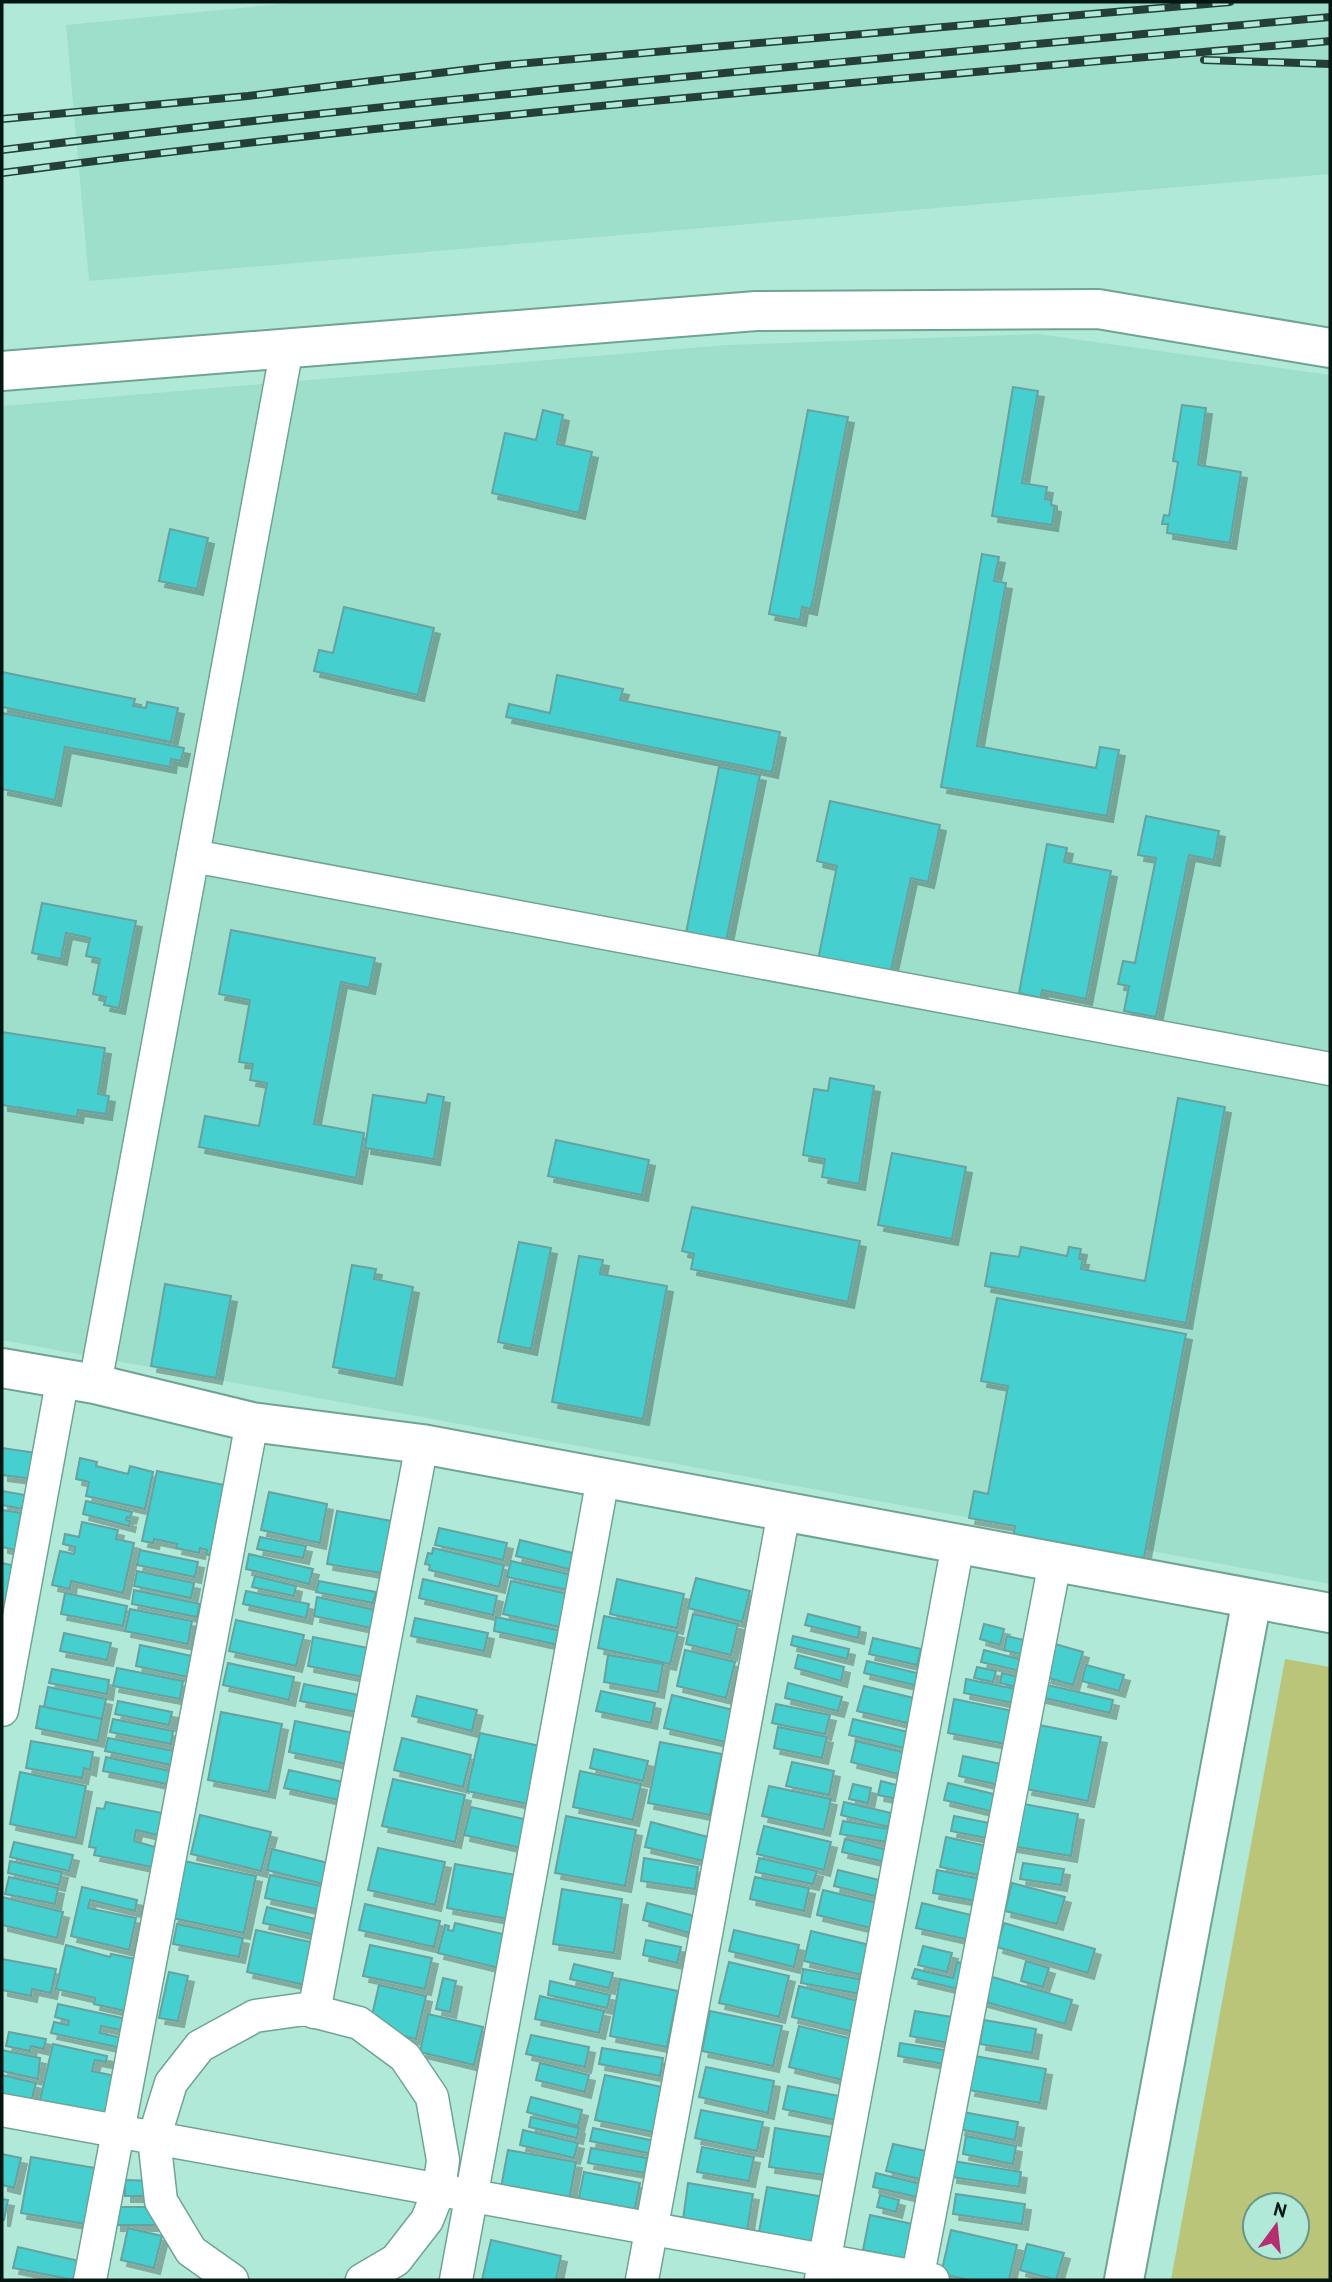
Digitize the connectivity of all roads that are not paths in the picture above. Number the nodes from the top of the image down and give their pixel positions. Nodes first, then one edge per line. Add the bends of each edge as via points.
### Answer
1 (287, 348) junction
2 (1330, 348) edge
3 (2, 371) edge
4 (193, 856) junction
5 (1330, 1069) edge
6 (2, 1368) edge
7 (79, 1380) junction
8 (252, 1422) junction
9 (422, 1444) junction
10 (603, 1478) junction
11 (784, 1512) junction
12 (958, 1544) junction
13 (1055, 1562) junction
14 (1252, 1599) junction
15 (1330, 1613) edge
16 (2, 1710) edge
17 (314, 2011) junction
18 (2, 2110) edge
19 (119, 2131) junction
20 (154, 2138) junction
21 (439, 2190) junction
22 (472, 2196) junction
23 (652, 2229) junction
24 (823, 2270) edge
25 (923, 2279) edge
26 (90, 2280) edge
27 (232, 2280) edge
28 (362, 2280) edge
29 (456, 2280) edge
30 (642, 2280) edge
31 (1124, 2280) edge

1 - 2 main road via 756,311 1084,309
1 - 3 main road
1 - 4 street
4 - 5 street
4 - 7 street
6 - 7 main road
7 - 8 main road
7 - 16 street
8 - 9 main road
8 - 19 street
9 - 10 main road
9 - 17 street
10 - 11 main road
10 - 22 street
11 - 12 main road
11 - 23 street
12 - 13 main road
12 - 24 street
13 - 14 main road
13 - 25 street
14 - 15 main road
14 - 31 main road
17 - 20 street via 255,2016 200,2046 172,2083
17 - 21 street via 359,2023 405,2057 432,2097 443,2160
18 - 19 street
19 - 20 street
19 - 26 street
20 - 21 street
20 - 27 street via 161,2201 191,2251
21 - 22 street
21 - 28 street via 427,2220 396,2260
22 - 23 street
22 - 29 street
23 - 24 street
23 - 30 street
24 - 25 street

